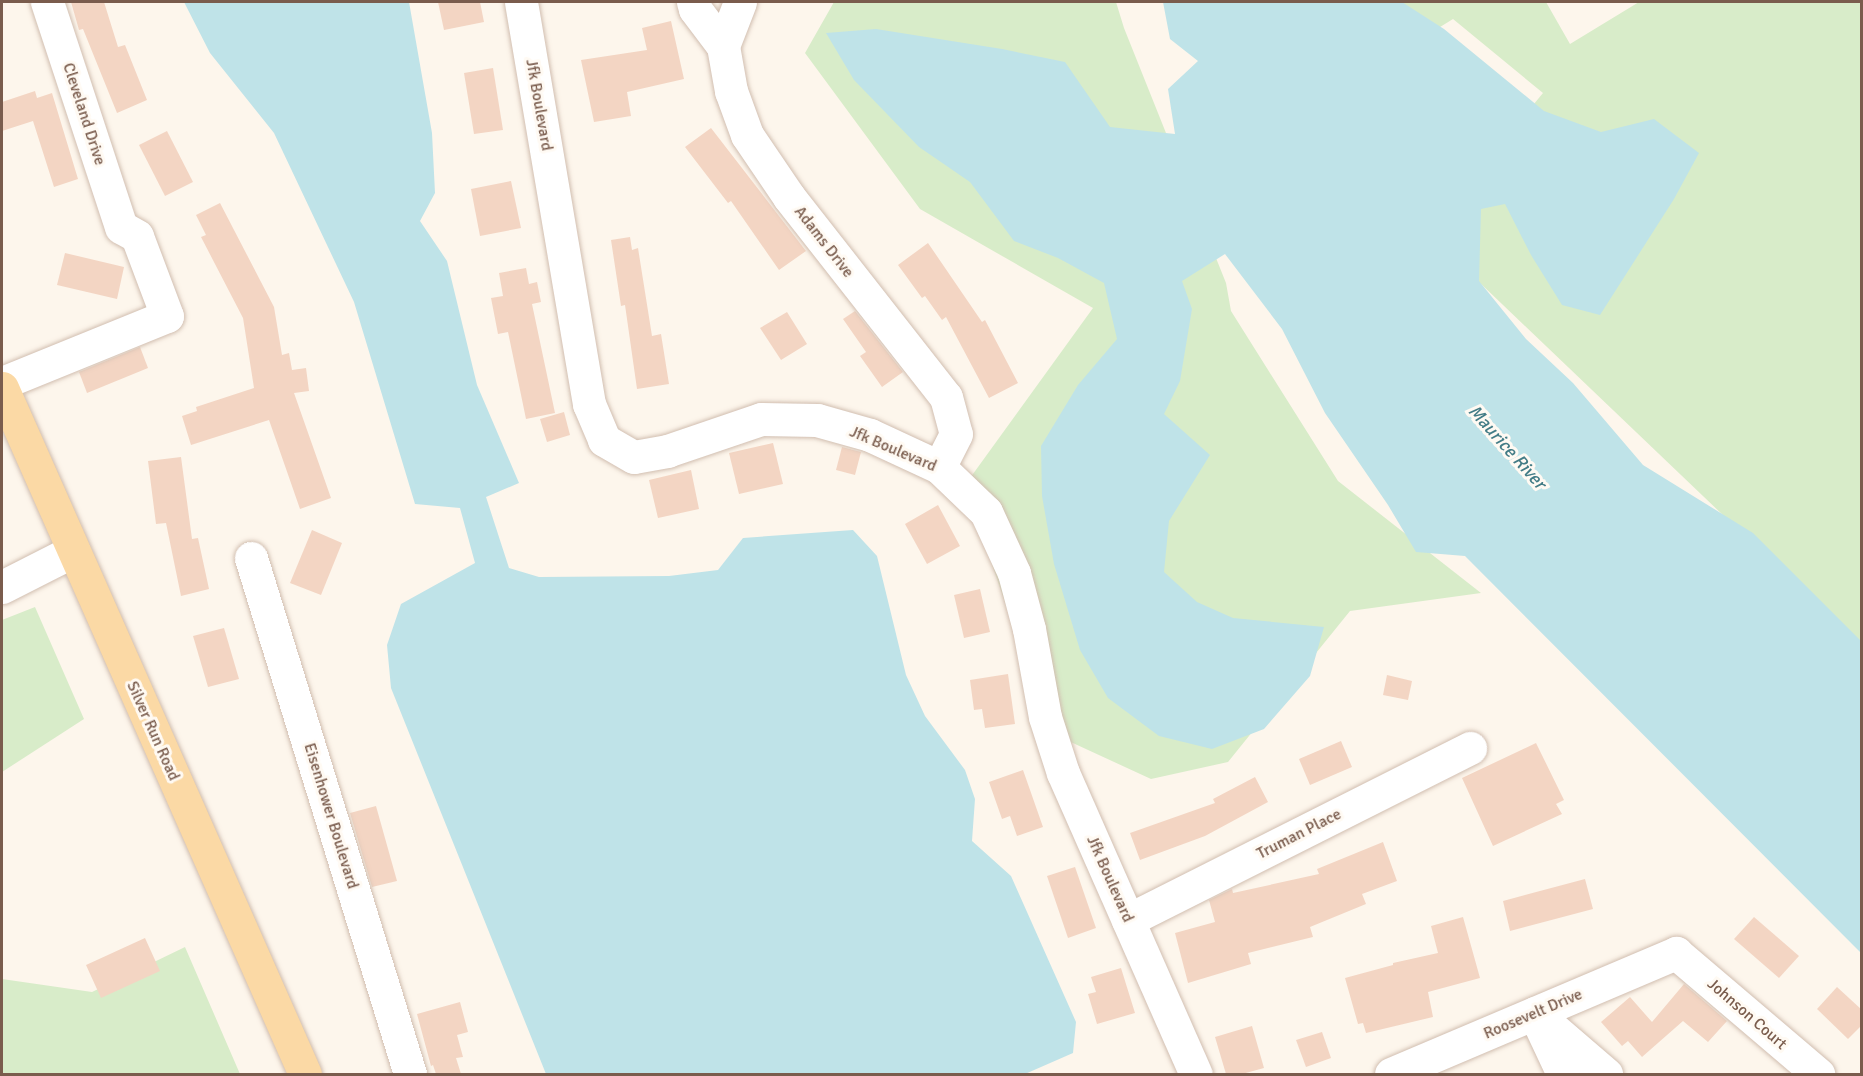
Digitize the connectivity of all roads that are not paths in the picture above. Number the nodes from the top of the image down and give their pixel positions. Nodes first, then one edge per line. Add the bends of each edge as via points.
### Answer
1 (47, 2) edge
2 (521, 2) edge
3 (693, 2) edge
4 (740, 2) edge
5 (723, 46) junction
6 (2, 383) edge
7 (2, 388) edge
8 (939, 467) junction
9 (73, 552) junction
10 (251, 558) dead end
11 (2, 587) edge
12 (1470, 748) dead end
13 (1128, 920) junction
14 (1676, 953) joint
15 (1535, 1013) junction
16 (305, 1074) edge
17 (410, 1074) edge
18 (1196, 1074) edge
19 (1391, 1074) edge
20 (1563, 1074) edge
21 (1606, 1074) edge
22 (1818, 1074) edge

1 - 6 street, Cleveland Drive via 121,226 137,236 167,316
2 - 8 street, Jfk Boulevard via 589,404 604,440 634,457 667,451 761,418 817,420 870,435
3 - 5 street via 694,9
4 - 5 street
5 - 8 street, Adams Drive via 731,91 747,135 789,197 946,397 956,434
7 - 9 main road, Silver Run Road
8 - 13 street, Jfk Boulevard via 986,512 1014,573 1029,628 1045,717
9 - 11 street
9 - 16 main road, Silver Run Road
10 - 17 street, Eisenhower Boulevard
12 - 13 street, Truman Place
13 - 18 street, Jfk Boulevard
14 - 15 street, Roosevelt Drive
14 - 22 street, Johnson Court
15 - 19 street, Roosevelt Drive
15 - 20 street
15 - 21 street

